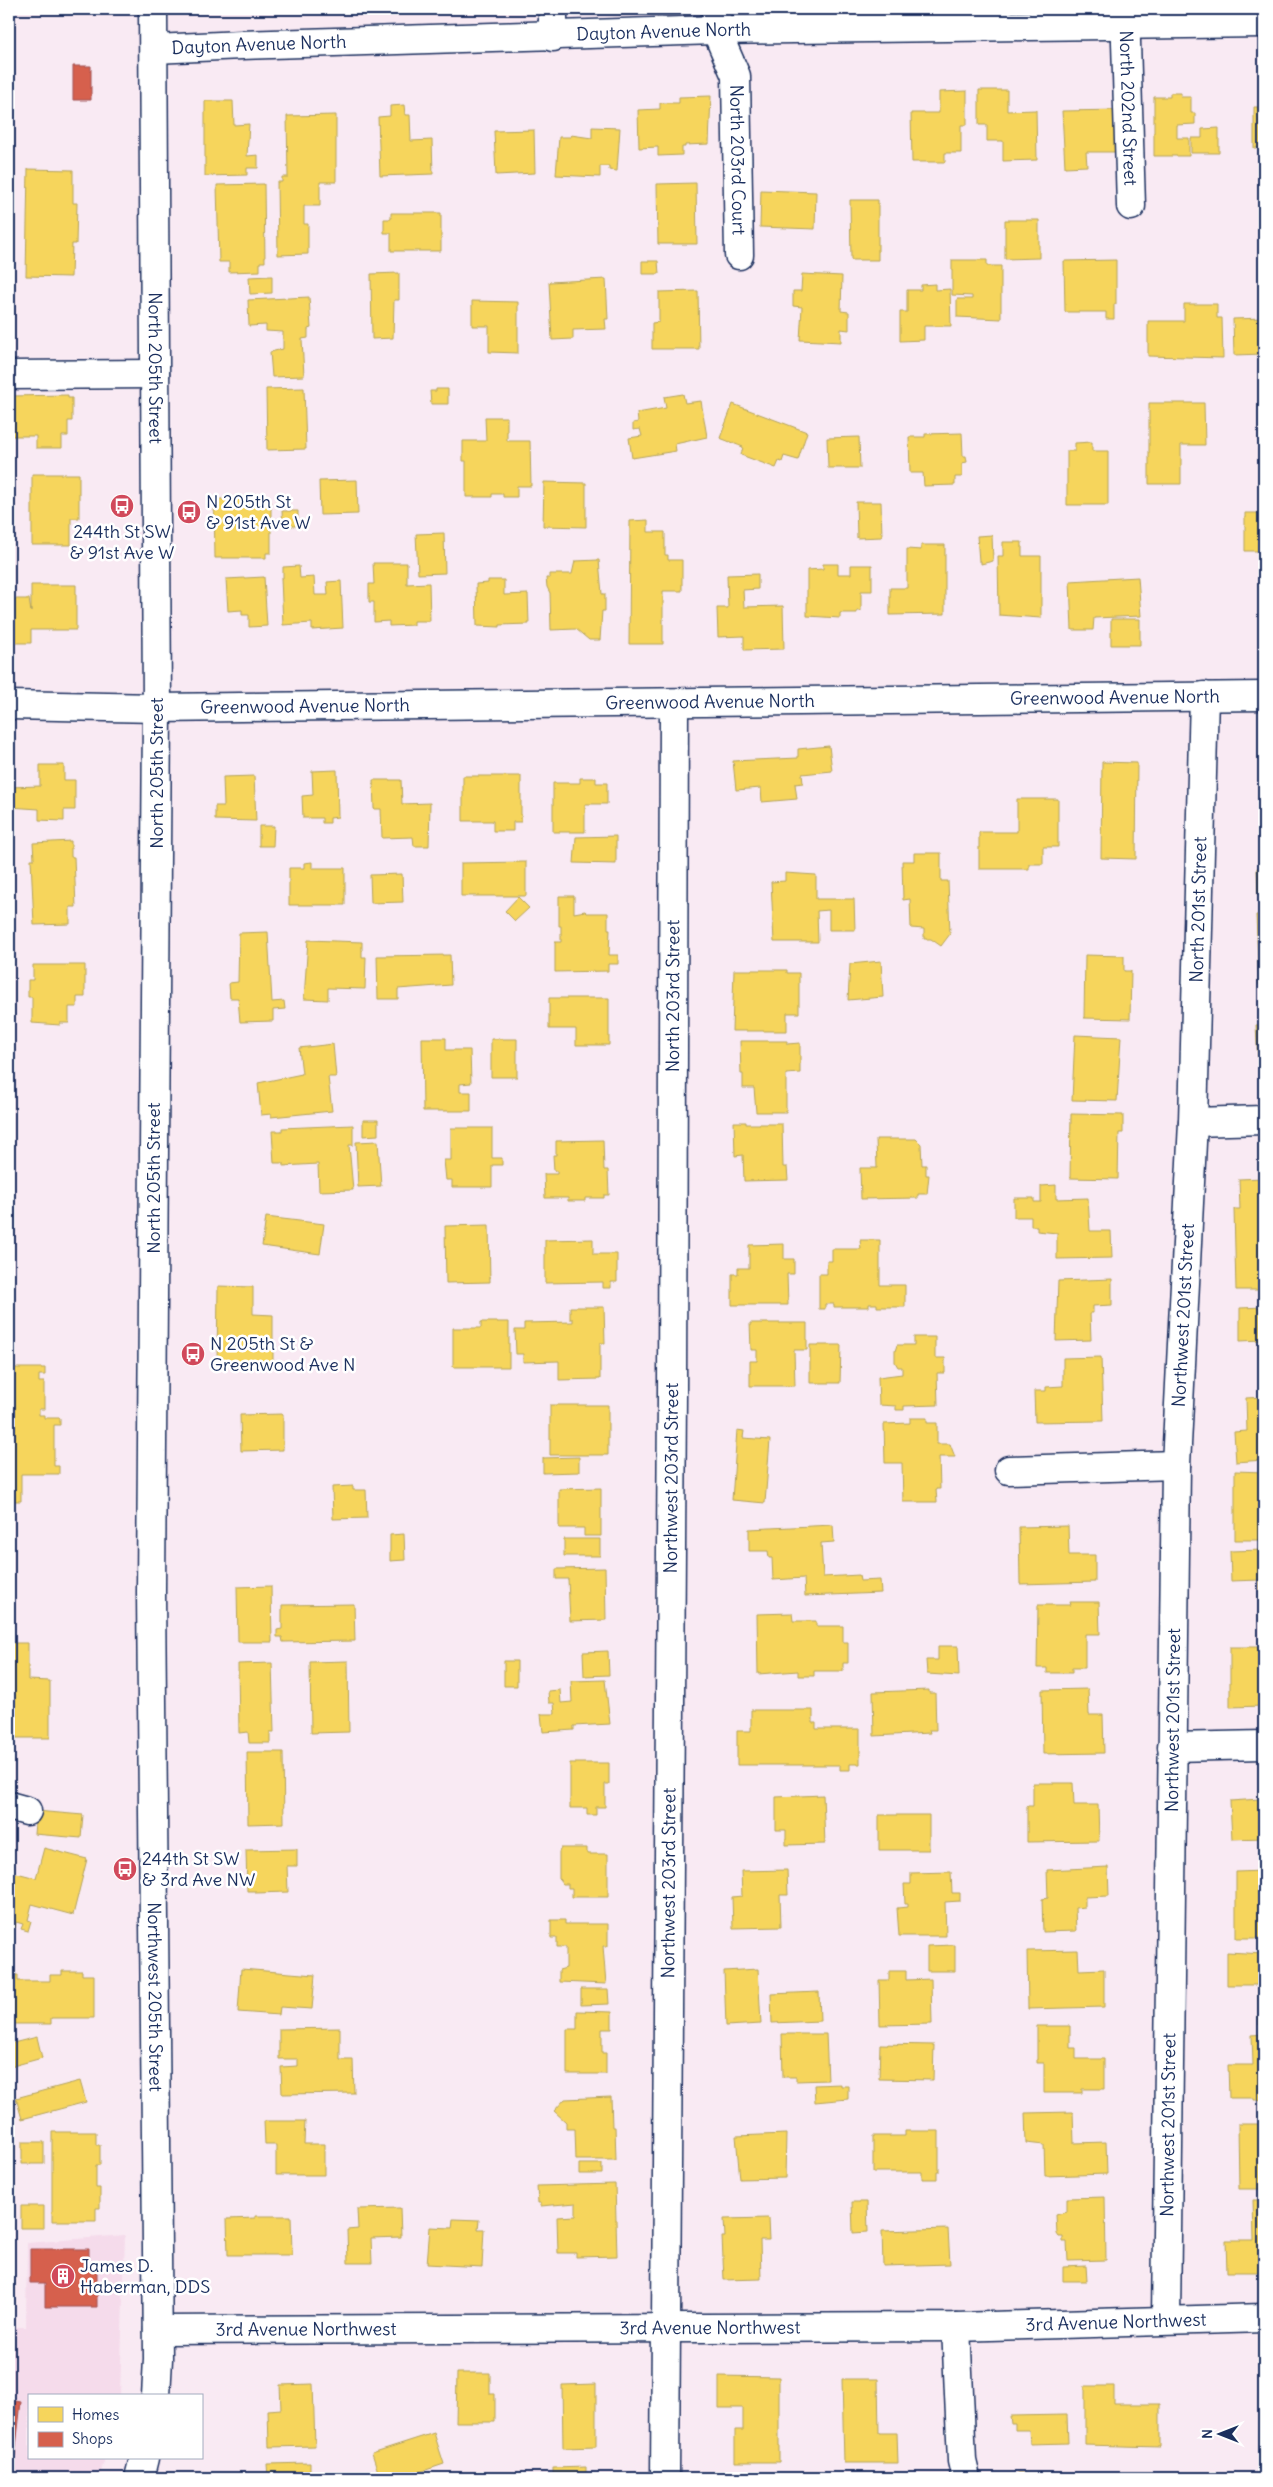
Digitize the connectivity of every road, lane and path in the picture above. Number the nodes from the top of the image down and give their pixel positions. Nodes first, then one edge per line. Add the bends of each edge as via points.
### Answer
1 (153, 9) edge
2 (553, 9) edge
3 (1125, 17) edge
4 (898, 19) edge
5 (716, 20) edge
6 (1264, 23) edge
7 (553, 36) junction
8 (154, 49) junction
9 (1131, 206) dead end
10 (739, 255) dead end
11 (154, 374) junction
12 (9, 375) edge
13 (1204, 696) junction
14 (1264, 696) edge
15 (674, 704) junction
16 (9, 705) edge
17 (157, 708) junction
18 (1264, 1120) edge
19 (1193, 1122) junction
20 (672, 1287) joint
21 (1176, 1465) junction
22 (1008, 1470) dead end
23 (152, 1537) joint
24 (1264, 1745) edge
25 (1172, 1747) junction
26 (1264, 2318) edge
27 (1166, 2319) junction
28 (956, 2327) junction
29 (665, 2328) junction
30 (158, 2330) junction
31 (156, 2394) edge
32 (144, 2460) edge
33 (139, 2478) edge
34 (665, 2478) edge
35 (966, 2478) edge

1 - 8 street, North 205th Street
2 - 7 street
3 - 4 street, Dayton Avenue North
3 - 6 street, Dayton Avenue North
3 - 9 street, North 202nd Street
4 - 5 street, Dayton Avenue North
5 - 7 street, Dayton Avenue North
5 - 10 street, North 203rd Court via 736,76
7 - 8 street, Dayton Avenue North
8 - 11 street, North 205th Street
11 - 12 street
11 - 17 street, North 205th Street
13 - 14 street, Greenwood Avenue North
13 - 15 street, Greenwood Avenue North
13 - 19 street, North 201st Street
15 - 17 street, Greenwood Avenue North
15 - 20 street, North 203rd Street
16 - 17 street, Greenwood Avenue North
17 - 23 street, North 205th Street
18 - 19 street
19 - 21 street, Northwest 201st Street
20 - 29 street, Northwest 203rd Street
21 - 22 street
21 - 25 street, Northwest 201st Street
23 - 30 street, Northwest 205th Street
24 - 25 street
25 - 27 street, Northwest 201st Street
26 - 27 street, 3rd Avenue Northwest
27 - 28 street, 3rd Avenue Northwest
28 - 29 street, 3rd Avenue Northwest
28 - 35 street via 962,2461
29 - 30 street, 3rd Avenue Northwest
29 - 34 street, Northwest 203rd Street
30 - 31 street, Northwest 205th Street
32 - 33 street

